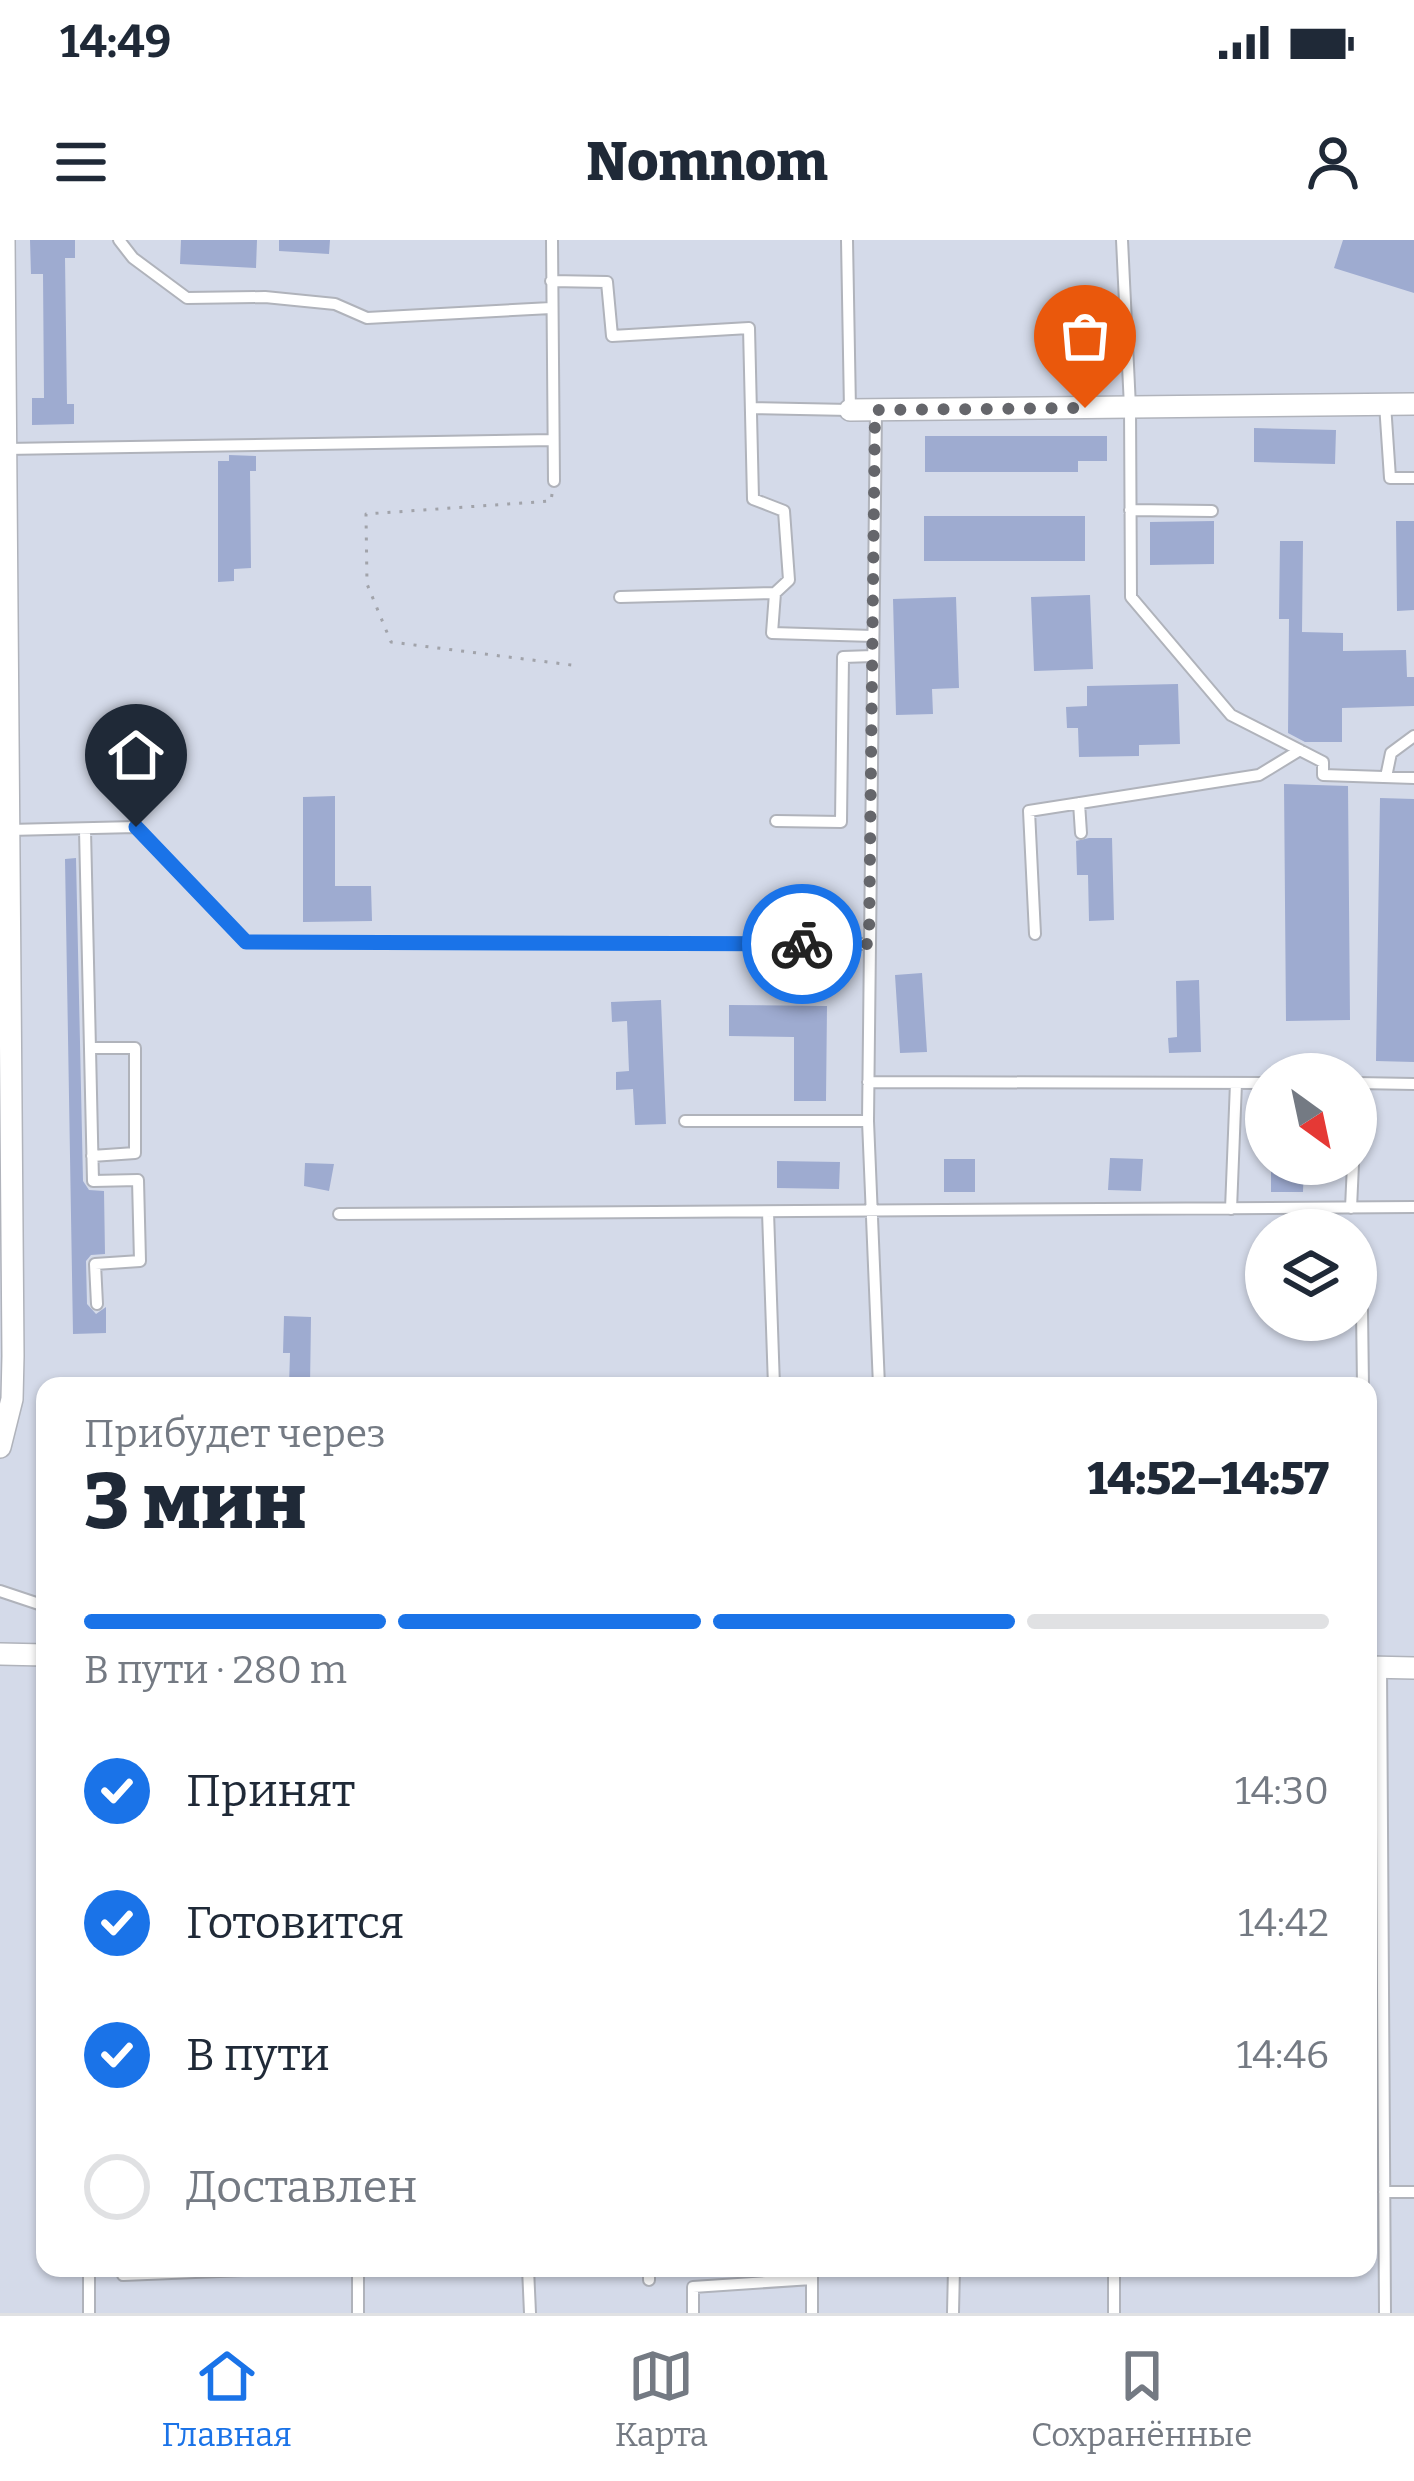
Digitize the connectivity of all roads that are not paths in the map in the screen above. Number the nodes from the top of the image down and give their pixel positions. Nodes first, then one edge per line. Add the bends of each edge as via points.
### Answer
1 (4, 240) edge
2 (119, 240) edge
3 (552, 240) edge
4 (847, 240) edge
5 (1122, 240) edge
6 (551, 281) junction
7 (551, 308) junction
8 (1385, 404) junction
9 (1414, 404) edge
10 (1130, 407) junction
11 (751, 408) junction
12 (850, 410) junction
13 (875, 410) junction
14 (553, 440) junction
15 (5, 449) junction
16 (1414, 478) edge
17 (554, 481) road end
18 (1130, 511) junction
19 (1212, 511) dead end
20 (775, 593) junction
21 (620, 597) dead end
22 (873, 636) junction
23 (873, 656) junction
24 (1414, 736) edge
25 (1300, 750) junction
26 (1386, 777) junction
27 (1414, 778) edge
28 (1079, 803) junction
29 (776, 821) dead end
30 (9, 830) junction
31 (85, 830) junction
32 (1081, 833) dead end
33 (1035, 934) dead end
34 (869, 944) junction
35 (90, 1048) junction
36 (868, 1082) junction
37 (1236, 1083) junction
38 (1245, 1083) edge
39 (1377, 1084) edge
40 (1414, 1084) edge
41 (685, 1121) dead end
42 (868, 1121) junction
43 (92, 1156) junction
44 (1352, 1185) edge
45 (1351, 1208) junction
46 (1414, 1208) edge
47 (1231, 1209) junction
48 (872, 1211) junction
49 (768, 1212) junction
50 (339, 1214) dead end
51 (97, 1304) dead end
52 (1362, 1341) edge
53 (774, 1377) edge
54 (879, 1377) edge
55 (1363, 1377) edge
56 (0, 1447) edge
57 (0, 1591) edge
58 (36, 1603) edge
59 (0, 1654) edge
60 (36, 1655) edge
61 (1377, 1667) edge
62 (1414, 1668) edge
63 (1377, 1784) edge
64 (1384, 2192) junction
65 (1414, 2192) edge
66 (88, 2277) edge
67 (358, 2277) edge
68 (528, 2277) edge
69 (785, 2277) edge
70 (812, 2277) edge
71 (954, 2277) edge
72 (1114, 2277) edge
73 (89, 2313) edge
74 (358, 2313) edge
75 (530, 2313) edge
76 (693, 2313) edge
77 (812, 2313) edge
78 (953, 2313) edge
79 (1114, 2313) edge
80 (1385, 2313) edge

1 - 15 street
2 - 7 lane via 188,298 335,304 368,317
3 - 6 lane
4 - 12 lane
5 - 10 lane
6 - 7 lane
6 - 11 lane via 607,282 612,336 749,328
7 - 14 lane
8 - 9 street
8 - 10 street
8 - 16 lane via 1390,478
10 - 13 street
10 - 18 lane
11 - 12 lane
11 - 20 lane via 753,499 784,511 790,580
12 - 13 street
13 - 22 lane
14 - 15 lane
14 - 17 lane
15 - 30 street
18 - 19 lane
18 - 25 lane via 1131,597 1231,715
20 - 21 lane
20 - 22 lane via 772,633
22 - 23 lane
23 - 29 lane via 843,657 841,822
23 - 34 lane
24 - 26 lane via 1391,753
25 - 26 lane via 1323,762 1323,775
25 - 28 lane via 1258,776
26 - 27 lane
28 - 32 lane
28 - 33 lane via 1028,811
30 - 31 lane
30 - 56 street via 20,1175 12,1399
31 - 34 lane via 136,827 246,942
31 - 35 lane
34 - 36 lane
35 - 43 lane
35 - 43 lane via 134,1048 135,1153
36 - 37 lane
36 - 42 lane
37 - 38 lane
37 - 47 lane
39 - 40 lane
41 - 42 lane
42 - 48 lane
43 - 51 lane via 93,1181 138,1180 140,1261 95,1264
44 - 45 lane
45 - 46 lane
45 - 47 lane
47 - 48 lane
48 - 49 lane
48 - 54 lane
49 - 50 lane
49 - 53 lane
52 - 55 lane
57 - 58 lane
59 - 60 street
61 - 62 street
63 - 64 lane
64 - 65 lane
64 - 80 lane
66 - 73 lane
67 - 74 lane
68 - 75 lane
69 - 76 lane via 693,2287
70 - 77 lane
71 - 78 lane
72 - 79 lane

